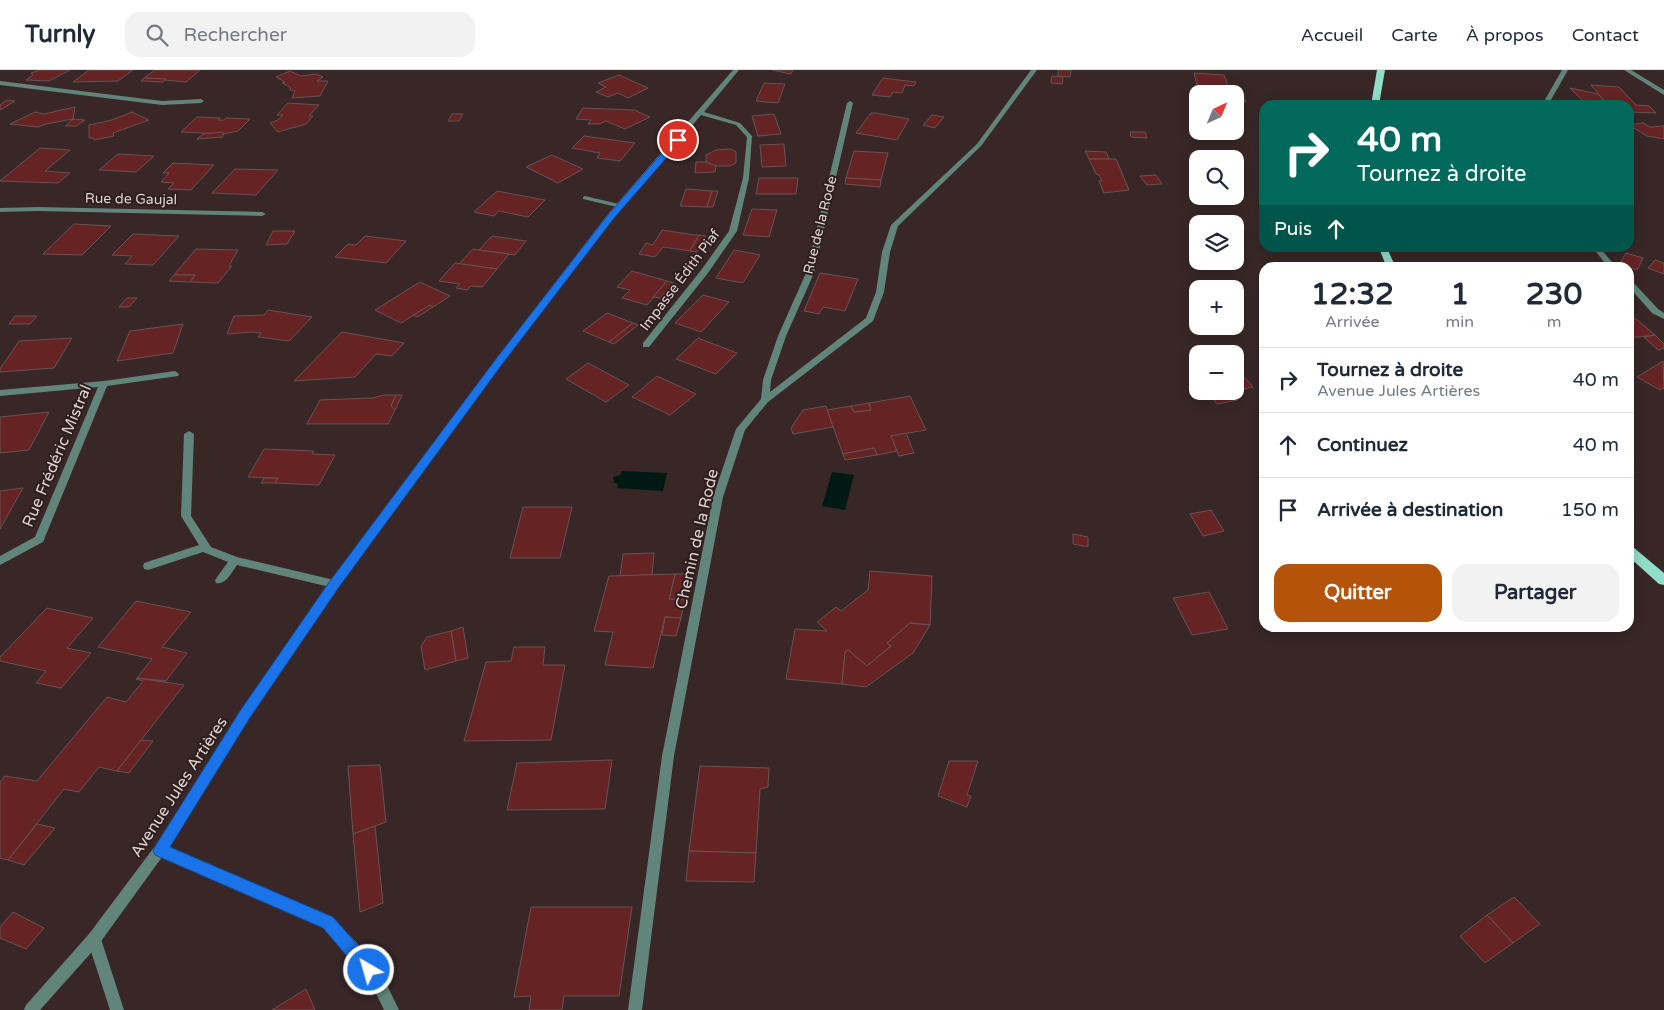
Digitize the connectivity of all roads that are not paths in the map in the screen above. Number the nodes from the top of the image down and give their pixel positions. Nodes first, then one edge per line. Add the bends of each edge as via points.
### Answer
1 (736, 70) edge
2 (1034, 70) edge
3 (1381, 70) edge
4 (1565, 70) edge
5 (1627, 70) edge
6 (0, 83) edge
7 (1664, 93) edge
8 (1376, 100) edge
9 (1548, 100) edge
10 (201, 101) dead end
11 (850, 103) dead end
12 (701, 113) junction
13 (585, 198) dead end
14 (621, 206) junction
15 (0, 210) edge
16 (262, 214) dead end
17 (1600, 252) edge
18 (1609, 262) edge
19 (1634, 288) edge
20 (1664, 317) edge
21 (646, 345) dead end
22 (176, 374) dead end
23 (104, 384) junction
24 (0, 393) edge
25 (765, 400) junction
26 (189, 434) dead end
27 (206, 547) junction
28 (1634, 554) edge
29 (235, 560) junction
30 (0, 561) edge
31 (148, 566) dead end
32 (220, 580) dead end
33 (1664, 580) edge
34 (334, 584) junction
35 (160, 850) junction
36 (94, 939) junction
37 (31, 1010) edge
38 (118, 1010) edge
39 (392, 1010) edge
40 (635, 1010) edge

1 - 12 street, Avenue Jules Artières
2 - 25 street, Chemin de la Rode via 979,145 895,225 886,252 880,292 870,319
3 - 8 main road
4 - 9 street
5 - 7 street
6 - 10 street via 162,103
11 - 25 street, Rue de la Rode via 810,273 782,336 767,380
12 - 14 street, Avenue Jules Artières
12 - 21 street, Impasse Édith Piaf via 738,124 750,137 740,204 733,231
13 - 14 street
14 - 34 street, Avenue Jules Artières via 499,361
15 - 16 street, Rue de Gaujal
17 - 18 street
19 - 20 street
22 - 23 street
23 - 24 street, Rue Frédéric Mistral
23 - 30 street, Rue Frédéric Mistral via 39,538
25 - 40 street, Chemin de la Rode via 741,429 718,498 668,756
26 - 27 street via 186,516
27 - 29 street
27 - 31 street
28 - 33 main road
29 - 32 street
29 - 34 street
34 - 35 street, Avenue Jules Artières via 244,715
35 - 36 street, Avenue Jules Artières
35 - 39 street via 328,922 377,980
36 - 37 street, Avenue Jules Artières
36 - 38 street

